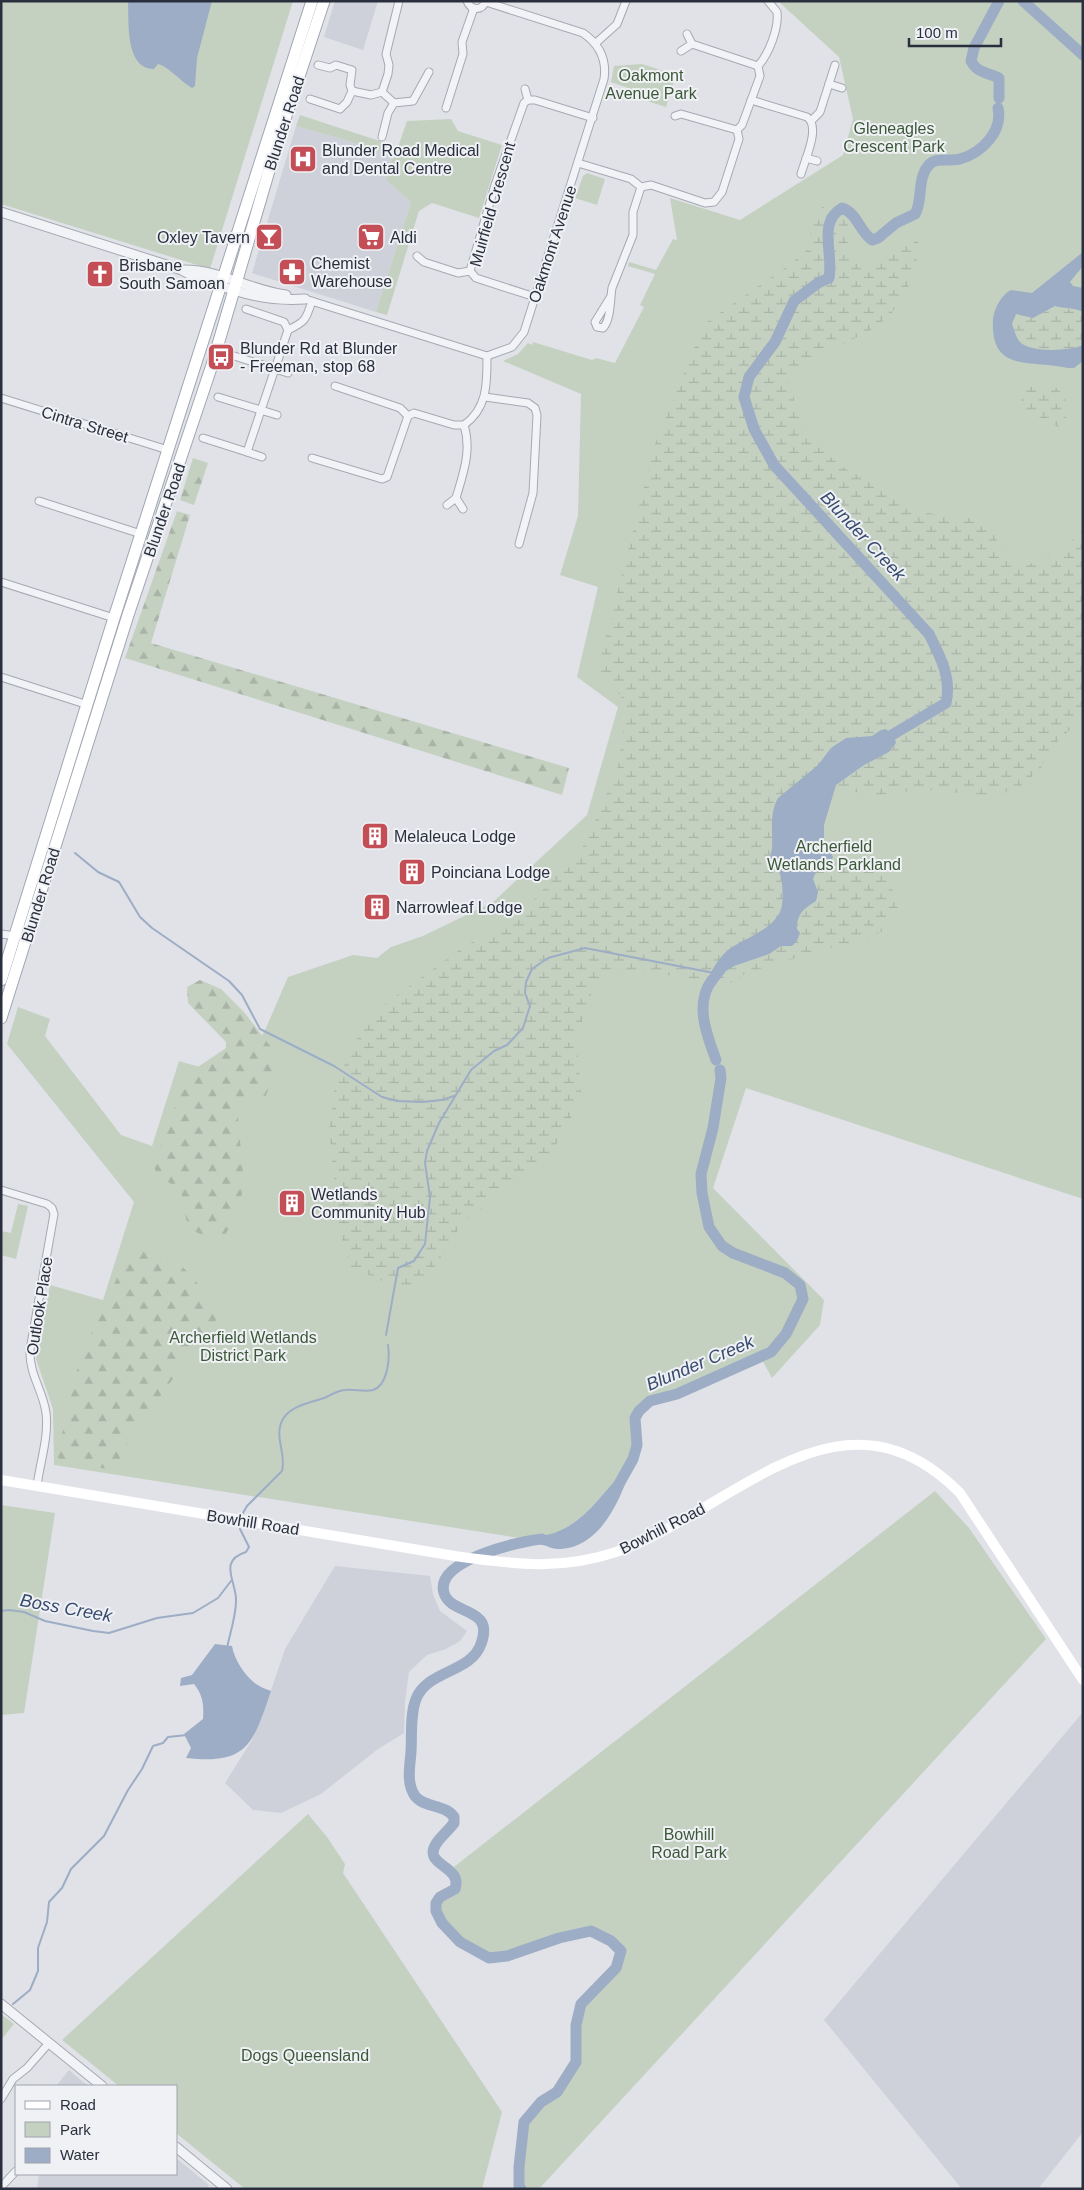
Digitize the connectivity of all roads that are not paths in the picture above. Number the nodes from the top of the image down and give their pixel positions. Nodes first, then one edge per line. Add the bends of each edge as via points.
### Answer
1 (312, 1) edge
2 (324, 1) edge
3 (399, 1) edge
4 (467, 1) edge
5 (626, 1) edge
6 (768, 1) edge
7 (486, 2) edge
8 (474, 8) junction
9 (687, 34) dead end
10 (596, 43) junction
11 (692, 44) junction
12 (682, 51) dead end
13 (318, 65) dead end
14 (835, 65) dead end
15 (758, 66) junction
16 (428, 72) dead end
17 (829, 84) junction
18 (842, 88) dead end
19 (525, 89) dead end
20 (352, 91) junction
21 (382, 92) junction
22 (310, 99) dead end
23 (528, 100) junction
24 (751, 100) junction
25 (394, 103) junction
26 (446, 108) dead end
27 (675, 116) dead end
28 (593, 118) junction
29 (812, 120) junction
30 (737, 130) junction
31 (382, 137) dead end
32 (806, 158) junction
33 (817, 161) dead end
34 (578, 163) junction
35 (801, 174) dead end
36 (641, 187) junction
37 (1, 212) edge
38 (417, 256) dead end
39 (470, 271) junction
40 (222, 282) junction
41 (234, 286) junction
42 (611, 296) dead end
43 (535, 297) junction
44 (308, 300) junction
45 (246, 309) dead end
46 (288, 330) junction
47 (231, 355) dead end
48 (487, 356) junction
49 (274, 369) junction
50 (288, 373) dead end
51 (335, 386) dead end
52 (218, 397) dead end
53 (484, 397) junction
54 (1, 398) edge
55 (260, 410) junction
56 (277, 415) dead end
57 (408, 416) junction
58 (464, 426) junction
59 (203, 438) dead end
60 (168, 450) junction
61 (247, 452) junction
62 (262, 457) dead end
63 (312, 458) dead end
64 (456, 498) junction
65 (39, 501) dead end
66 (447, 506) dead end
67 (463, 509) dead end
68 (142, 534) junction
69 (519, 544) dead end
70 (1, 582) edge
71 (114, 618) junction
72 (1, 678) edge
73 (88, 705) junction
74 (1, 934) edge
75 (28, 935) junction
76 (15, 936) junction
77 (1, 980) edge
78 (1, 1018) edge
79 (1, 1190) edge
80 (1, 1480) edge
81 (37, 1486) junction
82 (1083, 1680) edge
83 (1, 2004) edge
84 (49, 2043) junction
85 (101, 2085) edge
86 (1, 2099) edge
87 (178, 2149) edge
88 (15, 2173) edge
89 (4, 2187) edge
90 (227, 2189) edge

1 - 40 main road, Blunder Road
2 - 41 main road, Blunder Road
3 - 21 street via 386,54 389,65
4 - 8 street
5 - 10 street via 617,24
6 - 15 street via 778,18 765,58
7 - 8 street via 480,8
7 - 10 street via 576,31
8 - 26 street
9 - 11 street
10 - 28 street, Oakmont Avenue via 604,59 605,73
11 - 12 street
11 - 15 street
13 - 20 street via 330,68 336,65 352,70
14 - 17 street
15 - 24 street via 760,76
16 - 25 street via 413,101
17 - 18 street
17 - 29 street via 820,112
19 - 23 street
20 - 21 street via 371,95
20 - 22 street via 340,109
21 - 25 street
23 - 28 street
23 - 39 street, Muirfield Crescent via 520,110 494,185
24 - 29 street
24 - 30 street
25 - 31 street
27 - 30 street via 681,114
28 - 34 street, Oakmont Avenue
29 - 32 street via 814,128
30 - 36 street via 739,139 722,192 714,202 705,203 651,185
32 - 33 street
32 - 35 street
34 - 36 street via 631,179
34 - 43 street, Oakmont Avenue
36 - 42 street via 633,212 634,230
37 - 40 street via 182,270 193,270
38 - 39 street via 424,262 458,273
39 - 43 street, Muirfield Crescent via 476,278
40 - 41 street
40 - 60 main road, Blunder Road
41 - 44 street
41 - 75 main road, Blunder Road via 212,364 122,634
43 - 48 street, Oakmont Avenue via 524,332 512,347
44 - 46 street via 307,318
44 - 48 street
45 - 46 street via 284,322
46 - 49 street
47 - 49 street
48 - 53 street
49 - 50 street
49 - 55 street
51 - 57 street via 400,408
52 - 55 street
53 - 58 street via 476,416
53 - 69 street via 528,403 537,415 533,493
54 - 60 street, Cintra Street
55 - 56 street
55 - 61 street
57 - 58 street via 414,413
57 - 63 street via 390,472 382,479
58 - 64 street via 468,456
59 - 61 street
60 - 68 main road, Blunder Road
61 - 62 street
64 - 66 street
64 - 67 street
65 - 68 street
68 - 71 main road, Blunder Road
70 - 71 street
71 - 73 main road, Blunder Road
72 - 73 street
73 - 76 main road, Blunder Road
74 - 76 street
75 - 76 street
75 - 78 main road, Blunder Road
76 - 77 main road, Blunder Road
79 - 81 street, Outlook Place via 47,1204 54,1214 29,1364 42,1395 47,1427
80 - 81 main road, Bowhill Road
81 - 82 main road, Bowhill Road via 456,1556 541,1565 568,1564 639,1542 764,1472 806,1453 848,1445 890,1449 927,1465 960,1493
83 - 84 street
84 - 85 street
84 - 86 street via 13,2079
87 - 90 street
88 - 89 street

